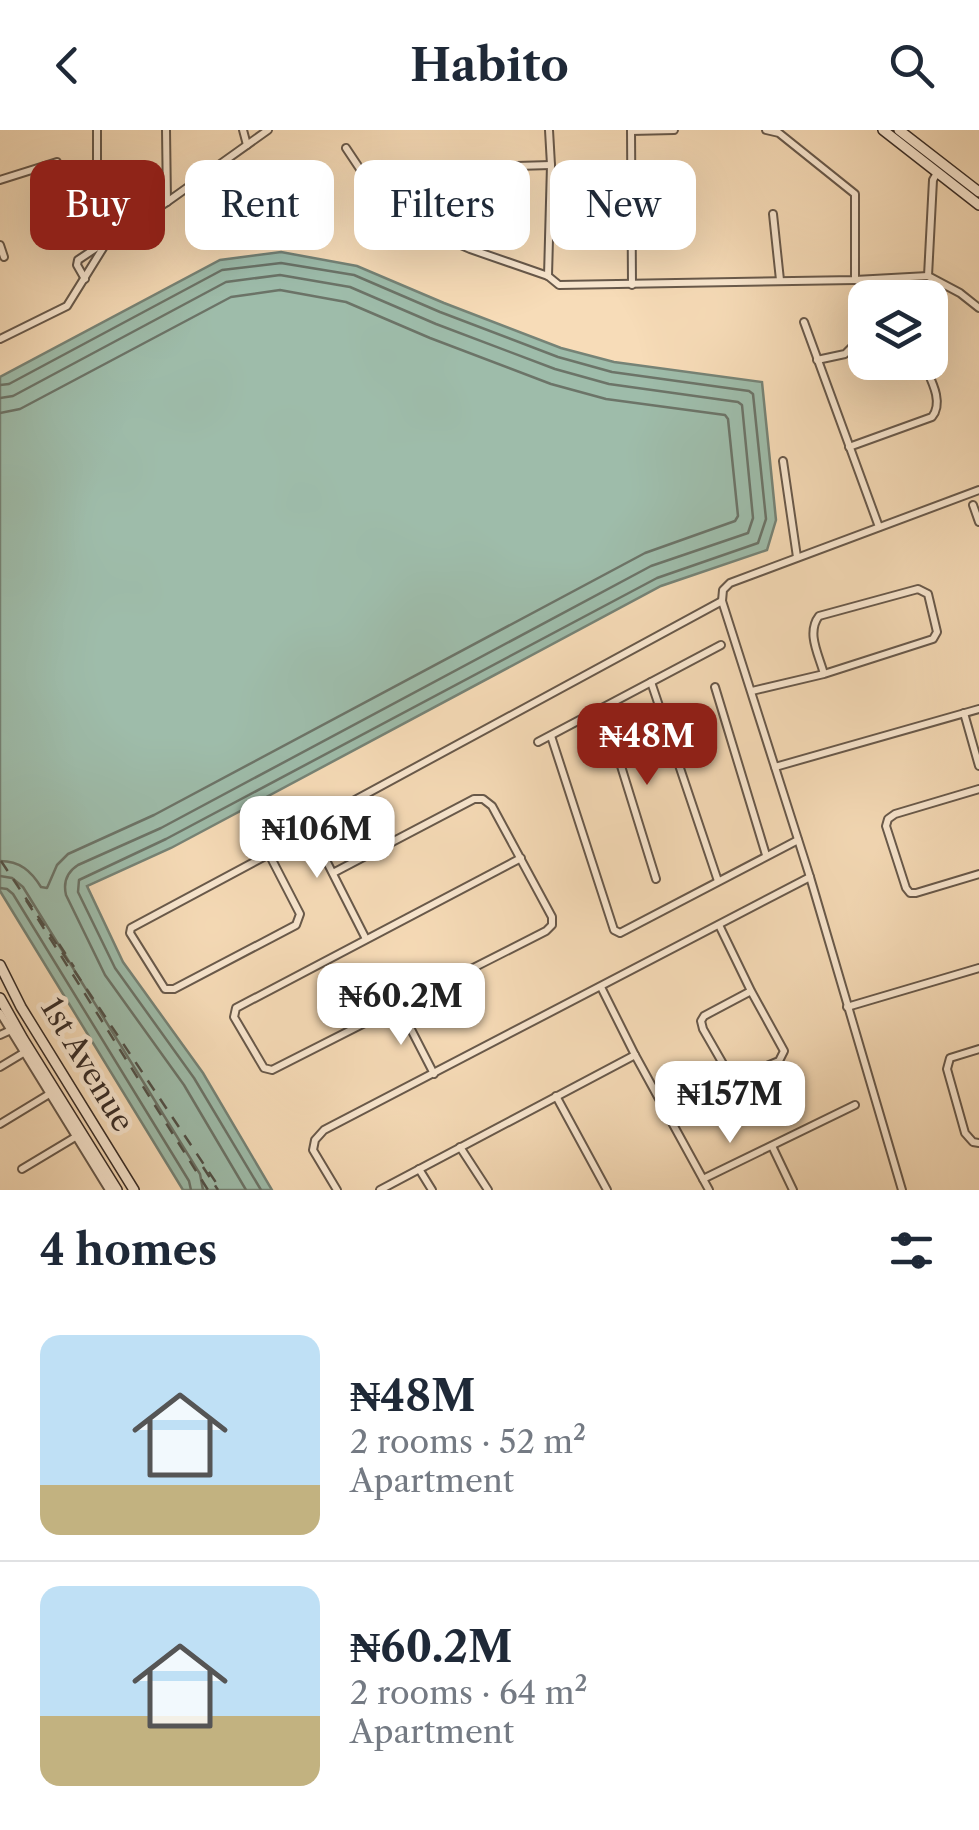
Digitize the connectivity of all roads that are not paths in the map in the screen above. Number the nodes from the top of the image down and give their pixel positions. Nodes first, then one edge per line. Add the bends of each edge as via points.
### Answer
1 (97, 130) edge
2 (166, 130) edge
3 (243, 130) edge
4 (268, 130) edge
5 (549, 130) edge
6 (631, 130) edge
7 (674, 130) edge
8 (766, 130) edge
9 (882, 130) edge
10 (899, 130) edge
11 (246, 145) junction
12 (346, 148) dead end
13 (97, 160) edge
14 (551, 160) edge
15 (30, 170) edge
16 (937, 173) junction
17 (0, 180) edge
18 (550, 184) edge
19 (979, 192) edge
20 (167, 202) joint
21 (979, 205) edge
22 (773, 214) dead end
23 (0, 245) edge
24 (93, 250) edge
25 (102, 250) edge
26 (4, 258) dead end
27 (548, 276) junction
28 (928, 276) junction
29 (84, 279) junction
30 (780, 280) junction
31 (848, 280) edge
32 (855, 280) joint
33 (632, 284) junction
34 (979, 308) edge
35 (804, 322) dead end
36 (0, 338) edge
37 (848, 352) edge
38 (817, 360) junction
39 (930, 380) edge
40 (848, 447) junction
41 (783, 460) dead end
42 (979, 490) edge
43 (973, 504) dead end
44 (979, 522) edge
45 (879, 527) junction
46 (797, 558) junction
47 (722, 601) junction
48 (720, 645) dead end
49 (824, 674) junction
50 (651, 682) junction
51 (714, 687) dead end
52 (752, 691) junction
53 (603, 708) junction
54 (979, 708) edge
55 (964, 713) junction
56 (551, 736) junction
57 (538, 742) dead end
58 (979, 766) edge
59 (775, 767) junction
60 (979, 790) edge
61 (309, 825) junction
62 (798, 840) junction
63 (269, 854) junction
64 (766, 855) junction
65 (521, 858) junction
66 (334, 873) junction
67 (979, 874) edge
68 (810, 877) junction
69 (656, 879) dead end
70 (718, 881) junction
71 (720, 925) junction
72 (366, 939) junction
73 (0, 964) edge
74 (979, 968) edge
75 (601, 986) junction
76 (751, 992) junction
77 (0, 998) edge
78 (399, 1006) junction
79 (847, 1008) junction
80 (0, 1013) edge
81 (11, 1030) junction
82 (0, 1035) edge
83 (979, 1049) edge
84 (25, 1052) junction
85 (635, 1054) junction
86 (0, 1068) edge
87 (434, 1074) junction
88 (50, 1094) junction
89 (556, 1096) junction
90 (855, 1105) dead end
91 (0, 1124) edge
92 (77, 1136) junction
93 (979, 1144) edge
94 (772, 1146) junction
95 (460, 1147) junction
96 (22, 1169) dead end
97 (419, 1169) junction
98 (703, 1179) junction
99 (109, 1190) edge
100 (118, 1190) edge
101 (134, 1190) edge
102 (337, 1190) edge
103 (380, 1190) edge
104 (432, 1190) edge
105 (488, 1190) edge
106 (607, 1190) edge
107 (709, 1190) edge
108 (793, 1190) edge
109 (902, 1190) edge

1 - 13 street
2 - 20 street
3 - 11 street
4 - 11 street
5 - 14 street
6 - 7 street
6 - 33 street
8 - 32 street via 779,133 856,194
9 - 16 main road
10 - 19 main road
11 - 20 street
12 - 27 street via 398,218
15 - 17 street
16 - 21 main road
16 - 28 street
18 - 27 street
22 - 30 street
23 - 26 street
24 - 29 street via 78,260
25 - 29 street
27 - 33 street via 559,284
28 - 32 street
28 - 34 street
29 - 36 street via 66,306
30 - 31 street
30 - 33 street
35 - 38 street
37 - 38 street
38 - 40 street
39 - 40 street via 938,401 932,417
40 - 45 street
41 - 46 street
42 - 45 street
43 - 44 street
45 - 46 street
46 - 47 street via 730,584
47 - 52 street
47 - 61 street
48 - 50 street
49 - 49 street via 933,639 938,632 928,594 918,589 819,616 812,632
49 - 52 street
50 - 53 street
50 - 70 street
51 - 64 street
52 - 59 street
53 - 56 street
53 - 69 street
54 - 55 street
55 - 58 street
55 - 59 street
56 - 57 street
56 - 70 street via 614,930 628,931
59 - 62 street
60 - 67 street via 896,814 886,826 910,893
61 - 63 street via 291,804 261,820
61 - 66 street
62 - 64 street
62 - 68 street
63 - 63 street via 300,914 296,925 174,990 161,985 131,928
64 - 70 street
65 - 66 street via 492,806 474,799
65 - 72 street
65 - 78 street via 552,925
66 - 72 street
68 - 71 street
68 - 79 street
71 - 75 street
71 - 76 street
72 - 78 street via 236,1008 234,1017 264,1068 272,1070
73 - 101 main road, 1st Avenue
74 - 79 street
75 - 85 street
75 - 87 street
76 - 76 street via 702,1022 735,1079 779,1061 784,1051
77 - 100 main road, 1st Avenue
78 - 87 street
79 - 109 street
80 - 81 street
81 - 82 street
81 - 84 street
83 - 93 street via 950,1058 946,1069 965,1133
84 - 86 street
84 - 88 street
85 - 89 street
85 - 98 street
87 - 102 street via 324,1130 314,1150
88 - 91 street
88 - 92 street
89 - 95 street
89 - 106 street
90 - 94 street
92 - 96 street
92 - 99 street
94 - 98 street
94 - 108 street
95 - 97 street
95 - 105 street
97 - 103 street
97 - 104 street
98 - 107 street

